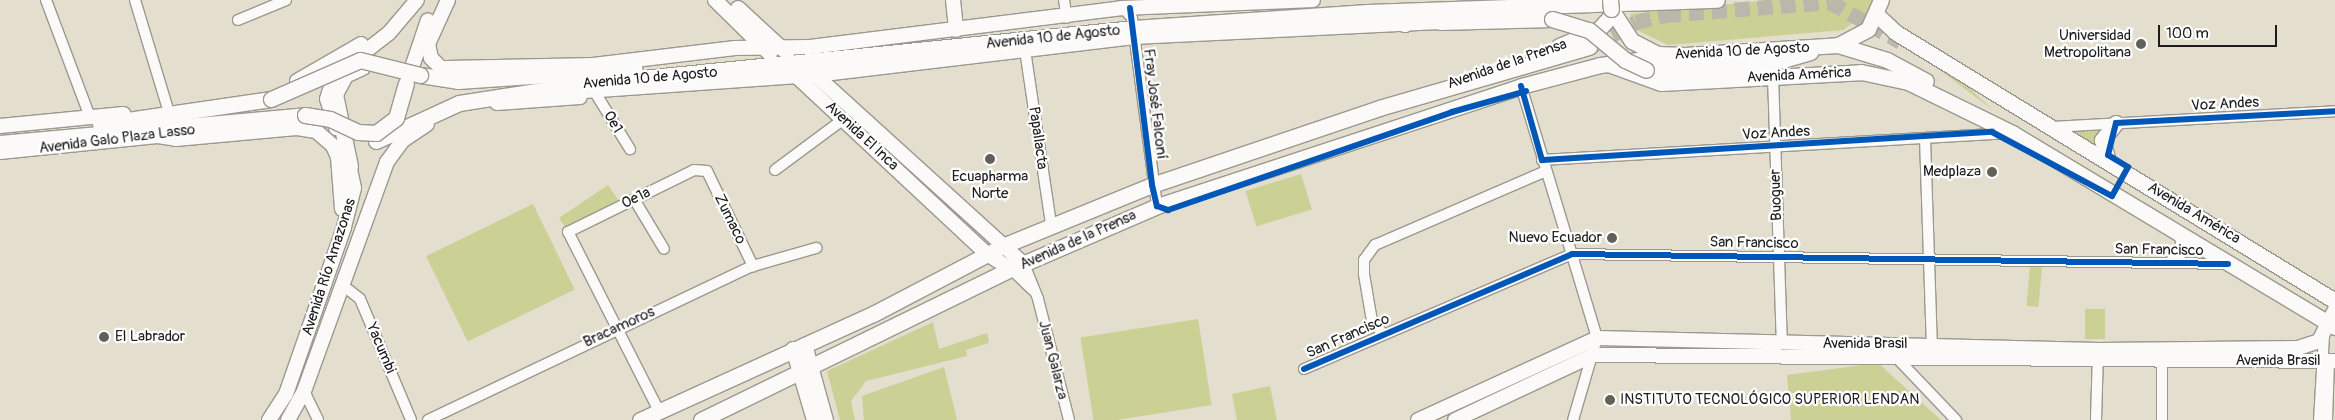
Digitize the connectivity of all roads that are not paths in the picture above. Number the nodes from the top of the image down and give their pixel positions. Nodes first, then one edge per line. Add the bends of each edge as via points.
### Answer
1 (46, 0) edge
2 (134, 0) edge
3 (286, 0) edge
4 (447, 0) edge
5 (715, 0) edge
6 (729, 0) edge
7 (953, 0) edge
8 (1064, 0) edge
9 (1313, 0) edge
10 (1453, 0) edge
11 (1716, 0) edge
12 (412, 4) edge
13 (1882, 5) edge
14 (1611, 8) edge
15 (1367, 12) junction
16 (1067, 18) junction
17 (238, 20) dead end
18 (1440, 22) joint
19 (741, 23) junction
20 (1131, 23) junction
21 (1405, 24) junction
22 (956, 30) junction
23 (1838, 45) junction
24 (1588, 47) tunnel mouth
25 (736, 48) junction
26 (1819, 48) junction
27 (1025, 50) junction
28 (1675, 55) junction
29 (786, 61) junction
30 (600, 64) junction
31 (1606, 64) junction
32 (528, 74) junction
33 (420, 75) junction
34 (816, 75) junction
35 (1773, 76) junction
36 (406, 83) joint
37 (1521, 86) junction
38 (625, 88) junction
39 (1978, 88) dead end
40 (528, 94) junction
41 (596, 94) junction
42 (1395, 104) junction
43 (168, 109) junction
44 (2335, 111) edge
45 (130, 113) junction
46 (153, 115) junction
47 (305, 115) junction
48 (90, 117) junction
49 (845, 118) junction
50 (1985, 120) junction
51 (2116, 123) junction
52 (0, 126) edge
53 (206, 127) junction
54 (2052, 127) junction
55 (2012, 133) junction
56 (0, 134) edge
57 (158, 136) junction
58 (1925, 138) junction
59 (0, 143) edge
60 (1774, 146) junction
61 (630, 149) dead end
62 (0, 152) edge
63 (1542, 160) junction
64 (2108, 161) junction
65 (350, 166) junction
66 (775, 170) dead end
67 (707, 171) joint
68 (1546, 171) junction
69 (1152, 185) junction
70 (634, 199) junction
71 (1157, 206) junction
72 (1051, 225) junction
73 (2180, 234) junction
74 (1005, 245) junction
75 (816, 248) dead end
76 (664, 249) dead end
77 (987, 254) junction
78 (1572, 254) junction
79 (1778, 256) junction
80 (1931, 258) junction
81 (2168, 262) junction
82 (2228, 264) junction
83 (753, 266) junction
84 (1017, 267) junction
85 (326, 281) junction
86 (341, 284) junction
87 (2335, 301) edge
88 (2335, 309) edge
89 (2330, 328) edge
90 (614, 329) junction
91 (1382, 334) junction
92 (1597, 338) junction
93 (1782, 344) junction
94 (1932, 345) junction
95 (799, 347) junction
96 (1895, 351) junction
97 (1593, 355) junction
98 (2098, 355) junction
99 (2162, 355) junction
100 (2328, 361) edge
101 (806, 368) junction
102 (1304, 369) dead end
103 (304, 392) junction
104 (659, 411) junction
105 (269, 420) edge
106 (288, 420) edge
107 (318, 420) edge
108 (412, 420) edge
109 (428, 420) edge
110 (640, 420) edge
111 (701, 420) edge
112 (814, 420) edge
113 (826, 420) edge
114 (1069, 420) edge
115 (1418, 420) edge
116 (1454, 420) edge
117 (1573, 420) edge
118 (1956, 420) edge
119 (2096, 420) edge
120 (2162, 420) edge
121 (2319, 420) edge
122 (2327, 420) edge

1 - 48 street
2 - 43 street
3 - 17 street
4 - 30 main road via 428,44 431,58 442,68
4 - 36 main road via 423,30
5 - 19 main road, Avenida El Inca
6 - 29 main road, Avenida El Inca
7 - 22 main road
8 - 16 street
9 - 20 main road, Avenida 10 de Agosto
10 - 20 main road, Avenida 10 de Agosto
11 - 15 main road, Avenida 10 de Agosto
12 - 43 main road via 357,47 288,85 244,98
12 - 65 main road, Avenida Río Amazonas via 389,33 341,69 329,85 328,109
13 - 23 main road, Avenida 10 de Agosto via 1863,33
13 - 54 main road, Avenida América via 1895,32
14 - 28 main road, Avenida 10 de Agosto via 1632,42 1651,52
14 - 42 main road, Avenida de la Prensa via 1602,27 1575,40
15 - 20 main road, Avenida 10 de Agosto
15 - 21 main road
16 - 20 main road, Avenida 10 de Agosto
16 - 22 main road, Avenida 10 de Agosto
18 - 21 main road, Avenida 10 de Agosto
18 - 26 main road, bridge via 1552,20 1589,30 1625,60 1646,70 1772,63
19 - 25 main road via 743,40
19 - 29 main road, Avenida El Inca
20 - 21 main road, Avenida 10 de Agosto
20 - 27 main road, Avenida 10 de Agosto
20 - 29 main road, Avenida 10 de Agosto
20 - 69 street, Fray José Falconí
22 - 29 main road, Avenida 10 de Agosto
23 - 26 main road, Avenida 10 de Agosto
23 - 50 main road, Avenida América via 1887,60 1950,94
24 - 42 main road, Avenida de la Prensa
25 - 29 main road, Avenida 10 de Agosto
25 - 30 main road, Avenida 10 de Agosto
26 - 28 main road, Avenida 10 de Agosto
27 - 34 main road, Avenida 10 de Agosto
27 - 72 street, Papallacta
28 - 31 main road, Avenida de la Prensa
29 - 32 main road, Avenida 10 de Agosto
29 - 34 main road, Avenida El Inca
29 - 38 main road, Avenida 10 de Agosto
29 - 40 main road, Avenida 10 de Agosto via 574,85
29 - 49 main road, Avenida El Inca
30 - 32 main road, Avenida 10 de Agosto
31 - 35 main road, Avenida América via 1661,83
31 - 37 main road, Avenida de la Prensa
32 - 33 main road, Avenida 10 de Agosto via 458,81
33 - 46 main road, Avenida 10 de Agosto, bridge via 360,60 271,99
33 - 65 main road, bridge via 369,67 347,73 335,94
34 - 74 main road, Avenida El Inca
35 - 50 main road, Avenida América via 1861,72 1899,80
35 - 60 street, Buoguer
36 - 47 main road, bridge via 398,116 379,131 361,133
37 - 63 street
37 - 71 main road, Avenida de la Prensa
38 - 40 main road, Avenida 10 de Agosto
38 - 41 main road, Avenida Río Amazonas
39 - 54 main road, Avenida América via 2026,118
40 - 47 main road, Avenida 10 de Agosto, bridge via 470,100 387,138 366,142
41 - 61 street, Oe1
41 - 86 main road, Avenida Río Amazonas via 469,107 420,128 402,141 387,162
42 - 69 main road, Avenida de la Prensa
43 - 45 main road
44 - 51 street, Voz Andes
45 - 46 main road, Avenida Galo Plaza Lasso
45 - 48 main road, Avenida Galo Plaza Lasso
46 - 56 main road, Avenida Galo Plaza Lasso
47 - 53 main road
48 - 52 main road, Avenida Galo Plaza Lasso
49 - 66 street
49 - 77 main road, Avenida El Inca
50 - 55 main road, Avenida América
51 - 54 street, Voz Andes
51 - 64 main road via 2102,140
53 - 57 main road, Avenida Galo Plaza Lasso
53 - 59 main road, Avenida Galo Plaza Lasso
54 - 64 main road, Avenida América
55 - 58 street, Voz Andes
55 - 73 main road, Avenida América
57 - 62 main road, Avenida Galo Plaza Lasso
57 - 85 main road via 199,137 297,128 327,138 338,157 343,188
58 - 60 street, Voz Andes
58 - 80 street
60 - 63 street, Voz Andes
60 - 79 street, Buoguer
63 - 68 street
64 - 87 main road, Avenida América
65 - 85 main road, Avenida Río Amazonas via 352,198
67 - 70 street, Oe1a via 694,170
67 - 83 street, Zumaco
68 - 78 street
68 - 91 street via 1375,245 1364,260 1364,274 1372,321
69 - 71 street, Fray José Falconí
69 - 72 main road, Avenida de la Prensa
70 - 76 street
70 - 90 street, Oe1a via 568,232
71 - 84 main road, Avenida de la Prensa
72 - 74 main road, Avenida de la Prensa
73 - 81 street, San Francisco via 2182,253
73 - 82 main road, Avenida América
74 - 77 main road, Avenida de la Prensa
74 - 84 main road, Avenida El Inca
75 - 83 street, Bracamoros
77 - 84 main road, Avenida El Inca
77 - 95 main road, Avenida de la Prensa
78 - 79 street, San Francisco
78 - 91 street, San Francisco
78 - 92 street
79 - 80 street, San Francisco
79 - 93 street, Buoguer
80 - 81 street, San Francisco
80 - 94 street
81 - 82 street, San Francisco
82 - 89 main road, Avenida América
83 - 90 street, Bracamoros
84 - 101 main road, Avenida de la Prensa
84 - 114 street, Juan Galarza via 1038,299
85 - 105 main road, Avenida Río Amazonas via 286,394
86 - 103 main road, Avenida Río Amazonas
86 - 108 street, Yacumbi via 360,299
88 - 89 main road
89 - 99 main road, Avenida Brasil via 2315,344 2298,348
89 - 100 street
90 - 104 street
90 - 109 street, Bracamoros
91 - 102 street, San Francisco
92 - 93 main road, Avenida Brasil
92 - 97 street
92 - 115 main road, Avenida Brasil
93 - 96 main road, Avenida Brasil
94 - 96 main road, Avenida Brasil
94 - 98 main road, Avenida Brasil
95 - 101 main road
95 - 104 main road, Avenida de la Prensa
96 - 97 main road, Avenida Brasil
96 - 98 main road, Avenida Brasil
96 - 118 street
97 - 116 main road, Avenida Brasil
97 - 117 street
98 - 99 main road, Avenida Brasil
98 - 119 street
99 - 100 main road, Avenida Brasil
99 - 120 street
100 - 121 street
100 - 122 street
101 - 111 main road, Avenida de la Prensa
101 - 112 main road
101 - 113 main road
103 - 106 main road, Avenida Río Amazonas
103 - 107 street
104 - 110 main road, Avenida de la Prensa

